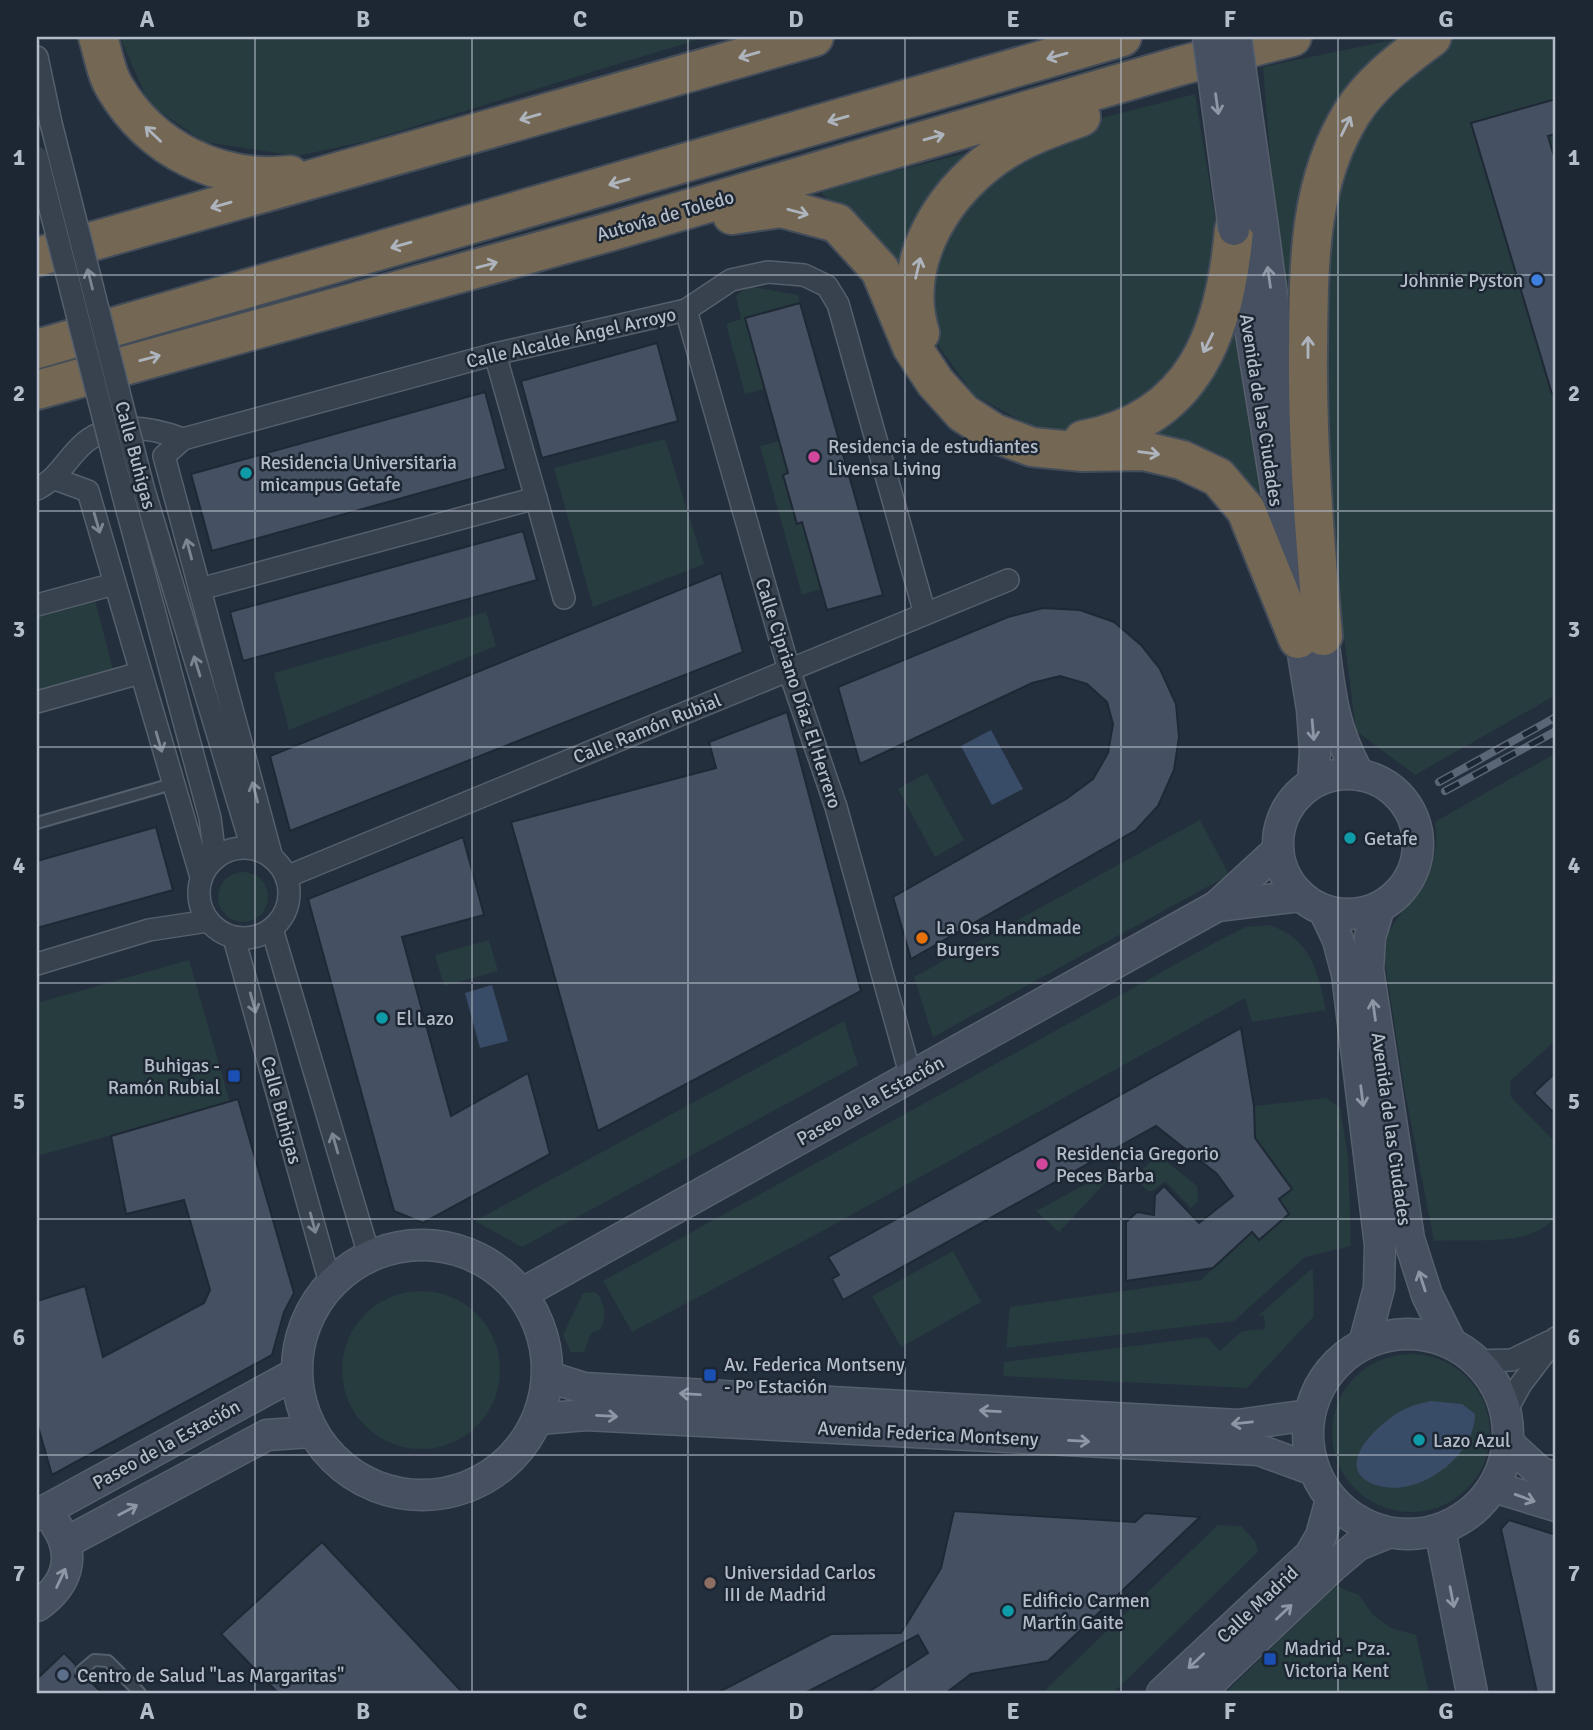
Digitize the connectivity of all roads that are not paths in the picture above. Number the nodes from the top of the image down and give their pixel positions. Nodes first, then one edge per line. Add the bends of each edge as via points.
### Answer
1 (98, 37) edge
2 (814, 37) edge
3 (1122, 37) edge
4 (1208, 37) edge
5 (1236, 37) edge
6 (1292, 37) edge
7 (1432, 37) edge
8 (37, 57) edge
9 (1183, 65) junction
10 (37, 157) edge
11 (358, 166) junction
12 (1248, 225) junction
13 (609, 232) junction
14 (37, 257) edge
15 (686, 310) junction
16 (37, 349) edge
17 (495, 354) junction
18 (935, 382) junction
19 (37, 390) edge
20 (183, 439) junction
21 (1032, 447) junction
22 (46, 484) edge
23 (536, 498) junction
24 (1008, 580) dead end
25 (114, 584) junction
26 (200, 589) junction
27 (564, 598) dead end
28 (37, 605) edge
29 (925, 614) junction
30 (1310, 637) junction
31 (789, 670) junction
32 (140, 673) junction
33 (37, 702) edge
34 (1359, 775) junction
35 (1312, 783) junction
36 (172, 784) junction
37 (37, 823) edge
38 (252, 848) junction
39 (1278, 850) junction
40 (215, 858) junction
41 (272, 858) junction
42 (286, 877) junction
43 (200, 888) junction
44 (1312, 903) junction
45 (1217, 906) junction
46 (1379, 908) junction
47 (208, 921) junction
48 (160, 928) junction
49 (272, 929) junction
50 (234, 938) junction
51 (37, 964) edge
52 (911, 1077) junction
53 (369, 1255) junction
54 (330, 1283) junction
55 (523, 1293) junction
56 (1555, 1339) edge
57 (1451, 1343) junction
58 (1364, 1344) junction
59 (1476, 1361) junction
60 (295, 1374) junction
61 (549, 1377) junction
62 (1506, 1410) junction
63 (1309, 1415) junction
64 (539, 1419) junction
65 (312, 1432) junction
66 (1508, 1443) junction
67 (1314, 1470) junction
68 (1556, 1476) edge
69 (1494, 1487) junction
70 (1331, 1500) junction
71 (1556, 1506) edge
72 (37, 1515) edge
73 (1440, 1530) junction
74 (1388, 1533) junction
75 (68, 1542) junction
76 (37, 1606) edge
77 (81, 1671) dead end
78 (140, 1693) edge
79 (1162, 1693) edge
80 (1199, 1693) edge
81 (1472, 1693) edge

11 -> 1 highway via 246,175 191,160 154,137 114,88
2 -> 11 highway
3 -> 16 highway
4 -> 12 street, Avenida de las Ciudades, bridge
5 - 12 street, Avenida de las Ciudades, bridge
6 - 9 highway, Autovía de Toledo
30 -> 7 highway via 1309,247 1326,165 1352,113 1386,72
38 -> 8 street, Calle Buhigas, bridge via 144,487
13 -> 9 highway, Autovía de Toledo
18 -> 9 highway via 918,326 915,282 925,239 947,201 1007,149 1117,105
10 - 40 street, Calle Buhigas, bridge via 210,818
11 -> 14 highway
12 -> 21 highway via 1210,340 1182,388 1148,418 1099,437
12 - 30 street, Avenida de las Ciudades
13 -> 18 highway via 780,208 837,222 880,270 912,347
19 -> 13 highway, Autovía de Toledo
15 - 17 street, Calle Alcalde Ángel Arroyo
15 - 29 street, Calle Alcalde Ángel Arroyo via 732,280 768,272 804,275 827,286 838,304
15 - 31 street, Calle Cipriano Díaz El Herrero
17 - 20 street, Calle Alcalde Ángel Arroyo
17 - 23 street
18 - 21 highway via 963,413 994,433
20 - 22 street via 158,429 117,428 81,445
26 -> 20 street via 164,456
21 -> 30 highway via 1144,451 1182,460 1218,477 1246,510
22 -> 25 street via 88,491
23 - 26 street
23 - 27 street
24 - 29 street, Calle Ramón Rubial
25 - 28 street
25 - 32 street
41 -> 26 street
29 - 31 street, Calle Ramón Rubial
30 - 34 street, Avenida de las Ciudades via 1344,748
30 -> 35 street, Avenida de las Ciudades
31 - 42 street, Calle Ramón Rubial
31 - 52 street, Calle Cipriano Díaz El Herrero via 836,807
32 - 33 street
32 -> 36 street
34 - 35 street via 1335,775
34 - 46 street via 1380,781 1398,794 1418,834 1418,856 1410,877 1397,895
35 - 39 street via 1286,812
36 - 37 lane
36 - 43 street
38 - 40 street via 234,848
38 - 41 street
39 - 44 street via 1285,875
39 - 45 street, Paseo de la Estación
40 - 43 street
41 - 42 street
42 - 49 street via 288,903
43 - 47 street
43 - 48 street
44 - 45 street, Paseo de la Estación
44 - 46 street via 1361,913
44 -> 58 street, Avenida de las Ciudades via 1338,940 1347,974 1380,1245 1379,1287
45 - 52 street, Paseo de la Estación
57 -> 46 street, Avenida de las Ciudades via 1427,1295 1409,1239 1368,969 1370,937
47 - 48 street
47 - 50 street
48 - 51 street
49 - 50 street via 256,937
53 -> 49 street
50 -> 54 street, Calle Buhigas
52 - 55 street, Paseo de la Estación
53 - 54 street
53 - 55 street via 410,1244 452,1247 491,1264
54 - 60 street via 303,1325
55 - 61 street via 543,1333
56 - 59 street via 1511,1360
56 - 62 street
57 - 58 street via 1422,1335 1392,1335
57 - 59 street
58 - 63 street via 1326,1378
59 - 62 street via 1495,1383
60 - 65 street
60 - 72 street, Paseo de la Estación
63 -> 61 street, Avenida Federica Montseny via 1238,1425 584,1388
61 - 64 street
62 - 66 street
63 - 67 street via 1308,1443
64 - 65 street via 514,1458 485,1479 475,1486 430,1497 383,1491 352,1474
64 -> 67 street, Avenida Federica Montseny via 599,1416 1259,1450
75 -> 65 street, Paseo de la Estación via 267,1435
66 - 68 street via 1542,1474
66 - 69 street
67 - 70 street
69 -> 71 street
69 - 73 street via 1470,1514
70 - 74 street via 1359,1522
70 -> 79 street, Calle Madrid via 1310,1555
72 - 75 street, Paseo de la Estación via 55,1525
73 - 74 street
73 -> 81 street
80 -> 74 street, Calle Madrid via 1332,1567 1358,1545
76 -> 75 street via 61,1581
77 - 78 lane via 94,1660 108,1661

